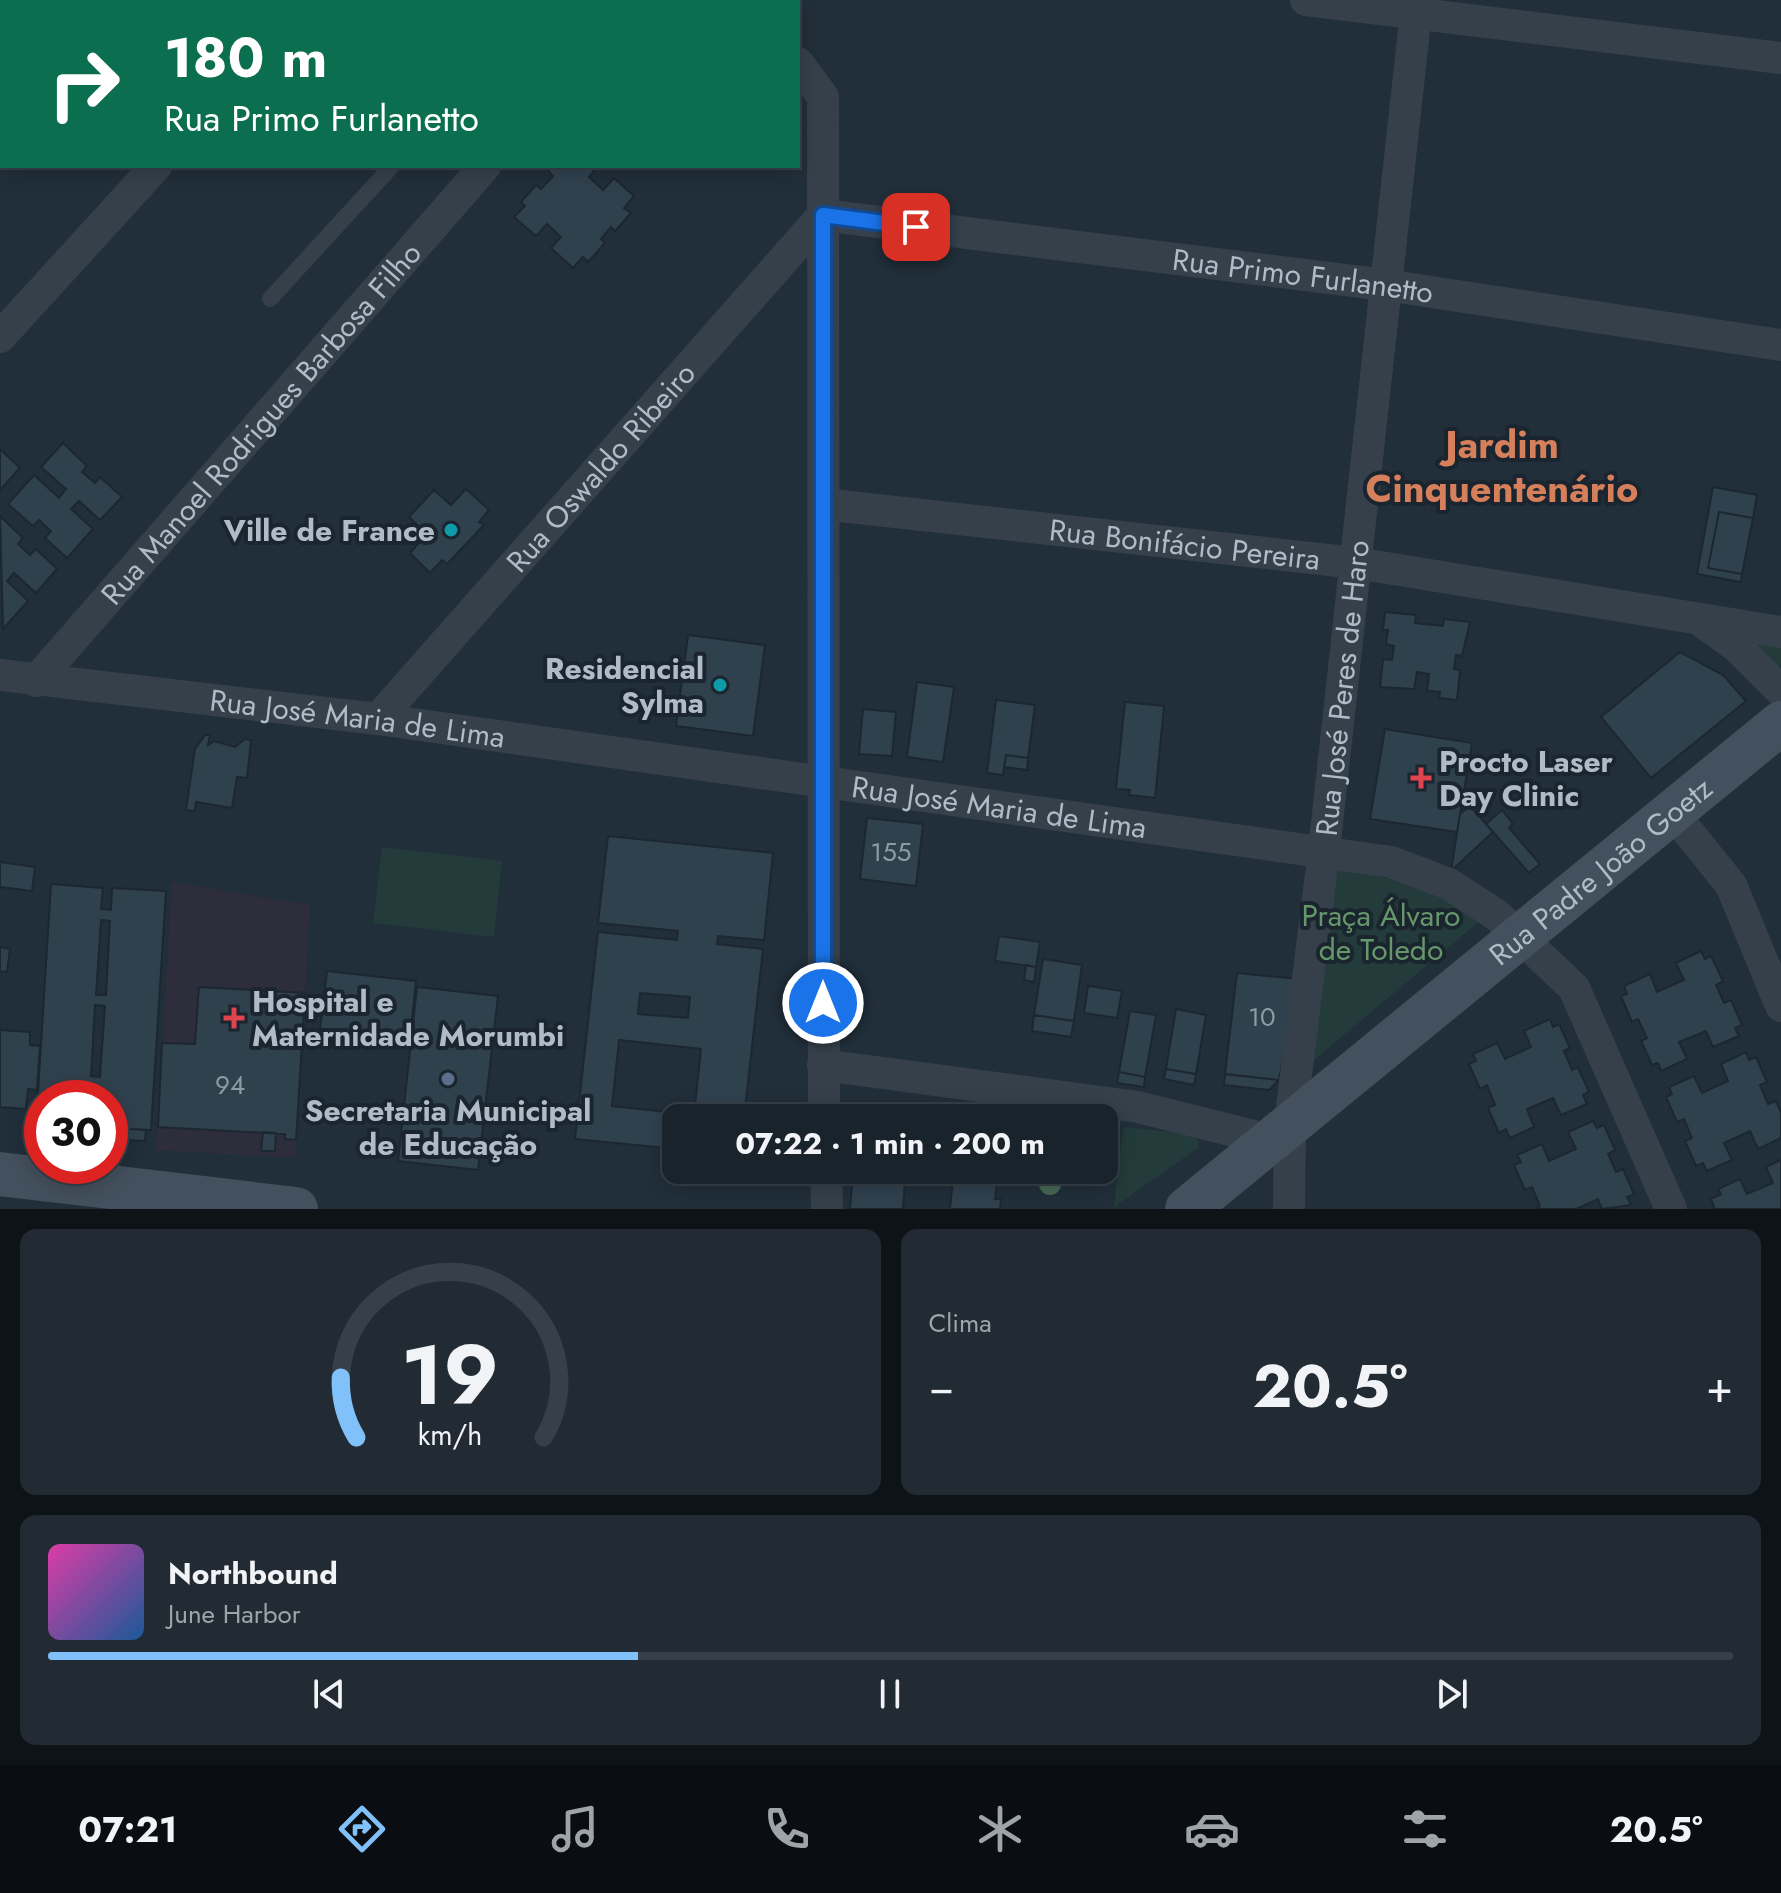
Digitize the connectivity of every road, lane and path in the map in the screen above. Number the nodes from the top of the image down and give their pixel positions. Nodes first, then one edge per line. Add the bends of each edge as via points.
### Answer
1 (1306, 0) edge
2 (1416, 12) junction
3 (1781, 58) edge
4 (800, 66) edge
5 (154, 168) edge
6 (390, 168) edge
7 (483, 168) edge
8 (823, 215) junction
9 (1385, 285) junction
10 (270, 299) dead end
11 (0, 337) edge
12 (1781, 345) edge
13 (823, 504) junction
14 (1356, 563) junction
15 (1698, 619) junction
16 (1781, 632) edge
17 (0, 675) edge
18 (36, 681) junction
19 (1781, 691) edge
20 (378, 719) junction
21 (1781, 723) edge
22 (823, 783) junction
23 (1672, 812) junction
24 (1324, 850) junction
25 (1520, 936) junction
26 (1781, 1006) edge
27 (823, 1065) junction
28 (824, 1104) edge
29 (1280, 1132) junction
30 (0, 1174) edge
31 (826, 1184) edge
32 (1188, 1206) edge
33 (296, 1209) edge
34 (827, 1209) edge
35 (1289, 1209) edge
36 (1671, 1209) edge

1 - 2 street
2 - 3 street
2 - 9 street, Rua José Peres de Haro
4 - 8 street via 823,97
5 - 11 street
6 - 10 lane
7 - 18 street, Rua Manoel Rodrigues Barbosa Filho
8 - 9 street, Rua Primo Furlanetto
8 - 13 street
8 - 20 street, Rua Oswaldo Ribeiro
9 - 12 street, Rua Primo Furlanetto
9 - 14 street, Rua José Peres de Haro
13 - 14 street, Rua Bonifácio Pereira
13 - 22 street
14 - 15 street, Rua Bonifácio Pereira
14 - 24 street, Rua José Peres de Haro
15 - 16 street, Rua Bonifácio Pereira
15 - 19 street via 1736,646
17 - 18 street, Rua José Maria de Lima
18 - 20 street, Rua José Maria de Lima
20 - 22 street, Rua José Maria de Lima
21 - 23 street, Rua Padre João Goetz
22 - 24 street, Rua José Maria de Lima
22 - 27 street
23 - 25 street, Rua Padre João Goetz
23 - 26 street via 1731,885
24 - 25 street, Rua José Maria de Lima via 1391,862 1449,884
24 - 29 street, Rua José Peres de Haro
25 - 29 street, Rua Padre João Goetz
25 - 36 street, Rua José Maria de Lima via 1574,988
27 - 28 street
27 - 29 street via 1138,1107
29 - 32 street, Rua Padre João Goetz
29 - 35 street, Rua José Peres de Haro
30 - 33 street
31 - 34 street

